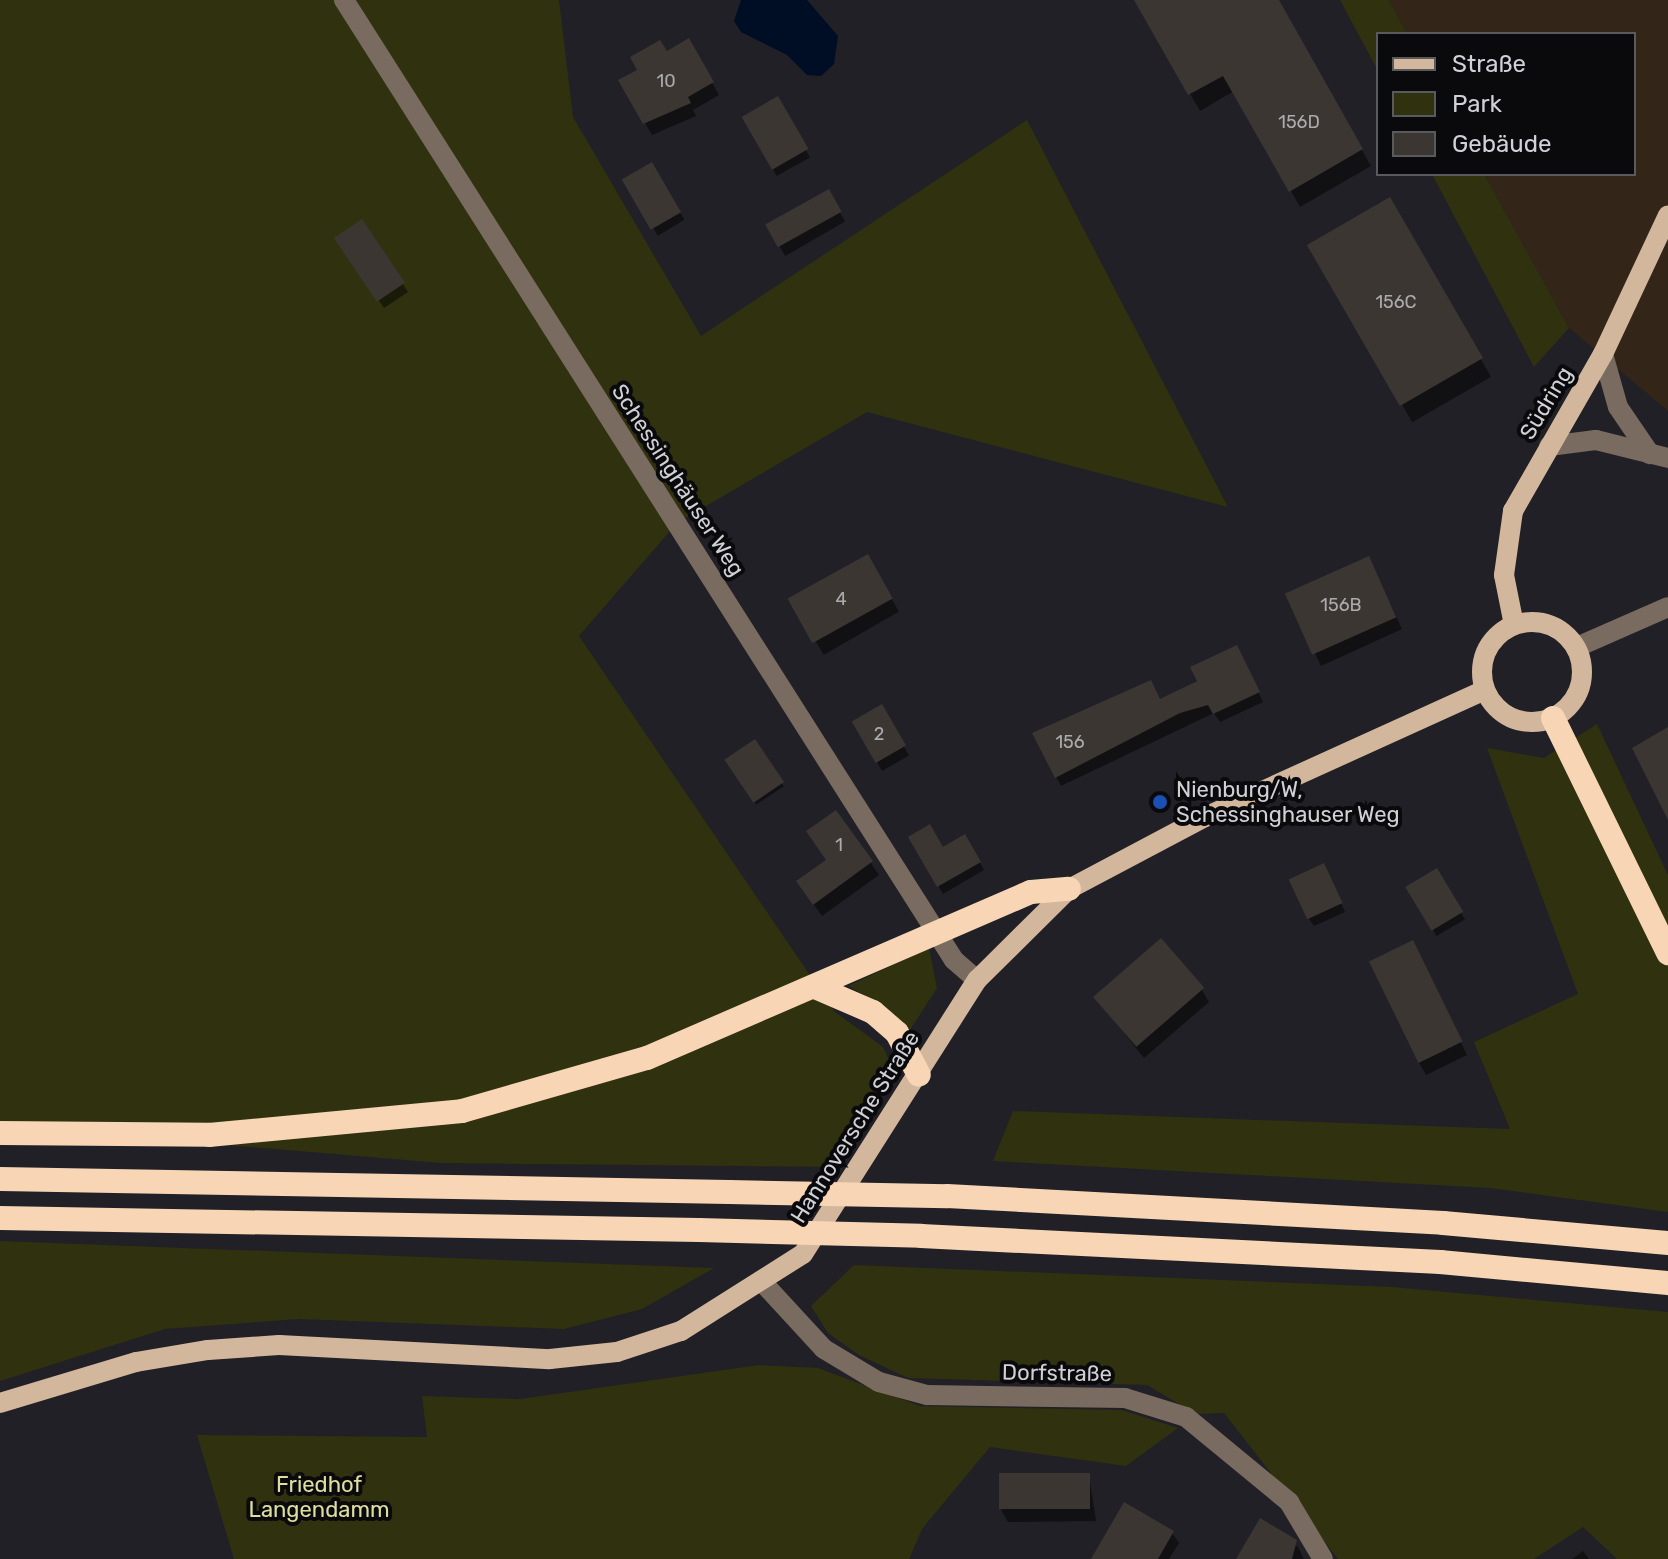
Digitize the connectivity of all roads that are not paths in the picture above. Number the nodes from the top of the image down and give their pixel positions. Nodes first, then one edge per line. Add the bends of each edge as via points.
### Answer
1 (344, 0) edge
2 (1668, 215) edge
3 (1603, 354) junction
4 (1549, 446) junction
5 (1659, 456) edge
6 (1668, 607) edge
7 (1514, 625) junction
8 (1577, 647) junction
9 (1485, 690) junction
10 (1553, 718) junction
11 (1069, 889) junction
12 (938, 930) junction
13 (1668, 953) edge
14 (977, 980) junction
15 (815, 987) junction
16 (919, 1075) junction
17 (0, 1133) edge
18 (0, 1179) edge
19 (0, 1218) edge
20 (1668, 1243) edge
21 (1668, 1283) edge
22 (764, 1284) junction
23 (0, 1403) edge
24 (1323, 1559) edge

1 - 12 street, Schessinghäuser Weg
2 - 3 main road, Südring
3 - 4 main road, Südring
3 - 5 street via 1618,407
4 - 5 street via 1596,440
4 - 7 main road, Südring via 1506,535
6 - 8 street
7 - 8 main road via 1544,623
7 - 9 main road via 1483,659
8 - 10 main road via 1581,683
9 - 10 main road via 1519,721
9 - 11 main road, Hannoversche Straße via 1205,817
10 - 13 highway
11 - 12 highway via 1031,892
11 - 14 main road, Hannoversche Straße
12 - 14 street, Schessinghäuser Weg
12 - 15 highway
14 - 16 main road, Hannoversche Straße
15 - 16 highway via 848,998 897,1033
15 - 17 highway via 647,1058 462,1111 209,1135
16 - 22 main road, Hannoversche Straße via 837,1209 803,1254
18 - 20 highway, bridge via 947,1196 1443,1223
19 - 21 highway, bridge via 921,1236 1440,1262
22 - 23 main road, Hannoversche Straße via 681,1331 594,1356 279,1345 208,1350 136,1362
22 - 24 street, Dorfstraße via 824,1349 879,1382 927,1395 1125,1398 1186,1417 1289,1502

